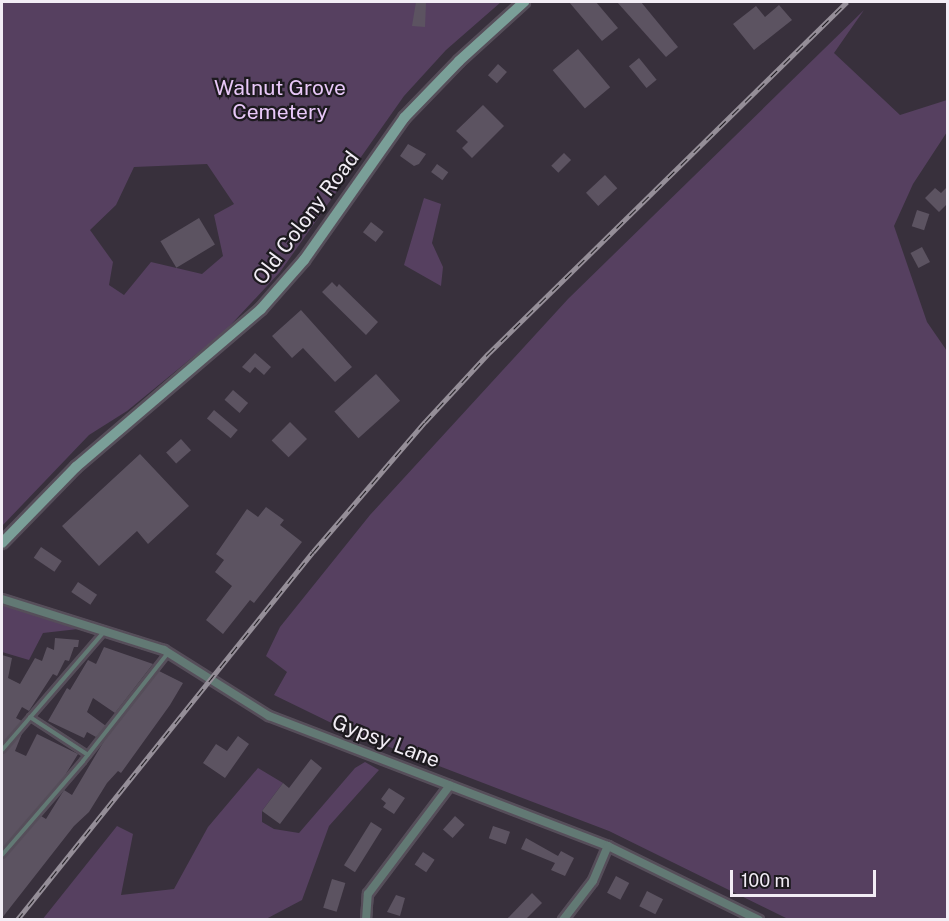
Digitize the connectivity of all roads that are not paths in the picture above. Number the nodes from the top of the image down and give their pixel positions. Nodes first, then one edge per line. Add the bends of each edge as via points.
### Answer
1 (524, 2) edge
2 (2, 543) edge
3 (2, 599) edge
4 (105, 631) junction
5 (169, 653) junction
6 (30, 717) junction
7 (2, 750) edge
8 (88, 755) junction
9 (450, 785) junction
10 (608, 846) junction
11 (2, 855) edge
12 (366, 920) edge
13 (563, 920) edge
14 (759, 920) edge

1 - 2 main road, Old Colony Road via 459,61 408,115 304,260 261,309 97,448
3 - 4 street, Gypsy Lane
4 - 5 street, Gypsy Lane
4 - 6 lane
5 - 8 lane
5 - 9 street, Gypsy Lane via 269,716
6 - 7 lane
6 - 8 lane
8 - 11 lane
9 - 10 street, Gypsy Lane
9 - 12 street via 368,894
10 - 13 street via 593,881
10 - 14 street, Gypsy Lane

